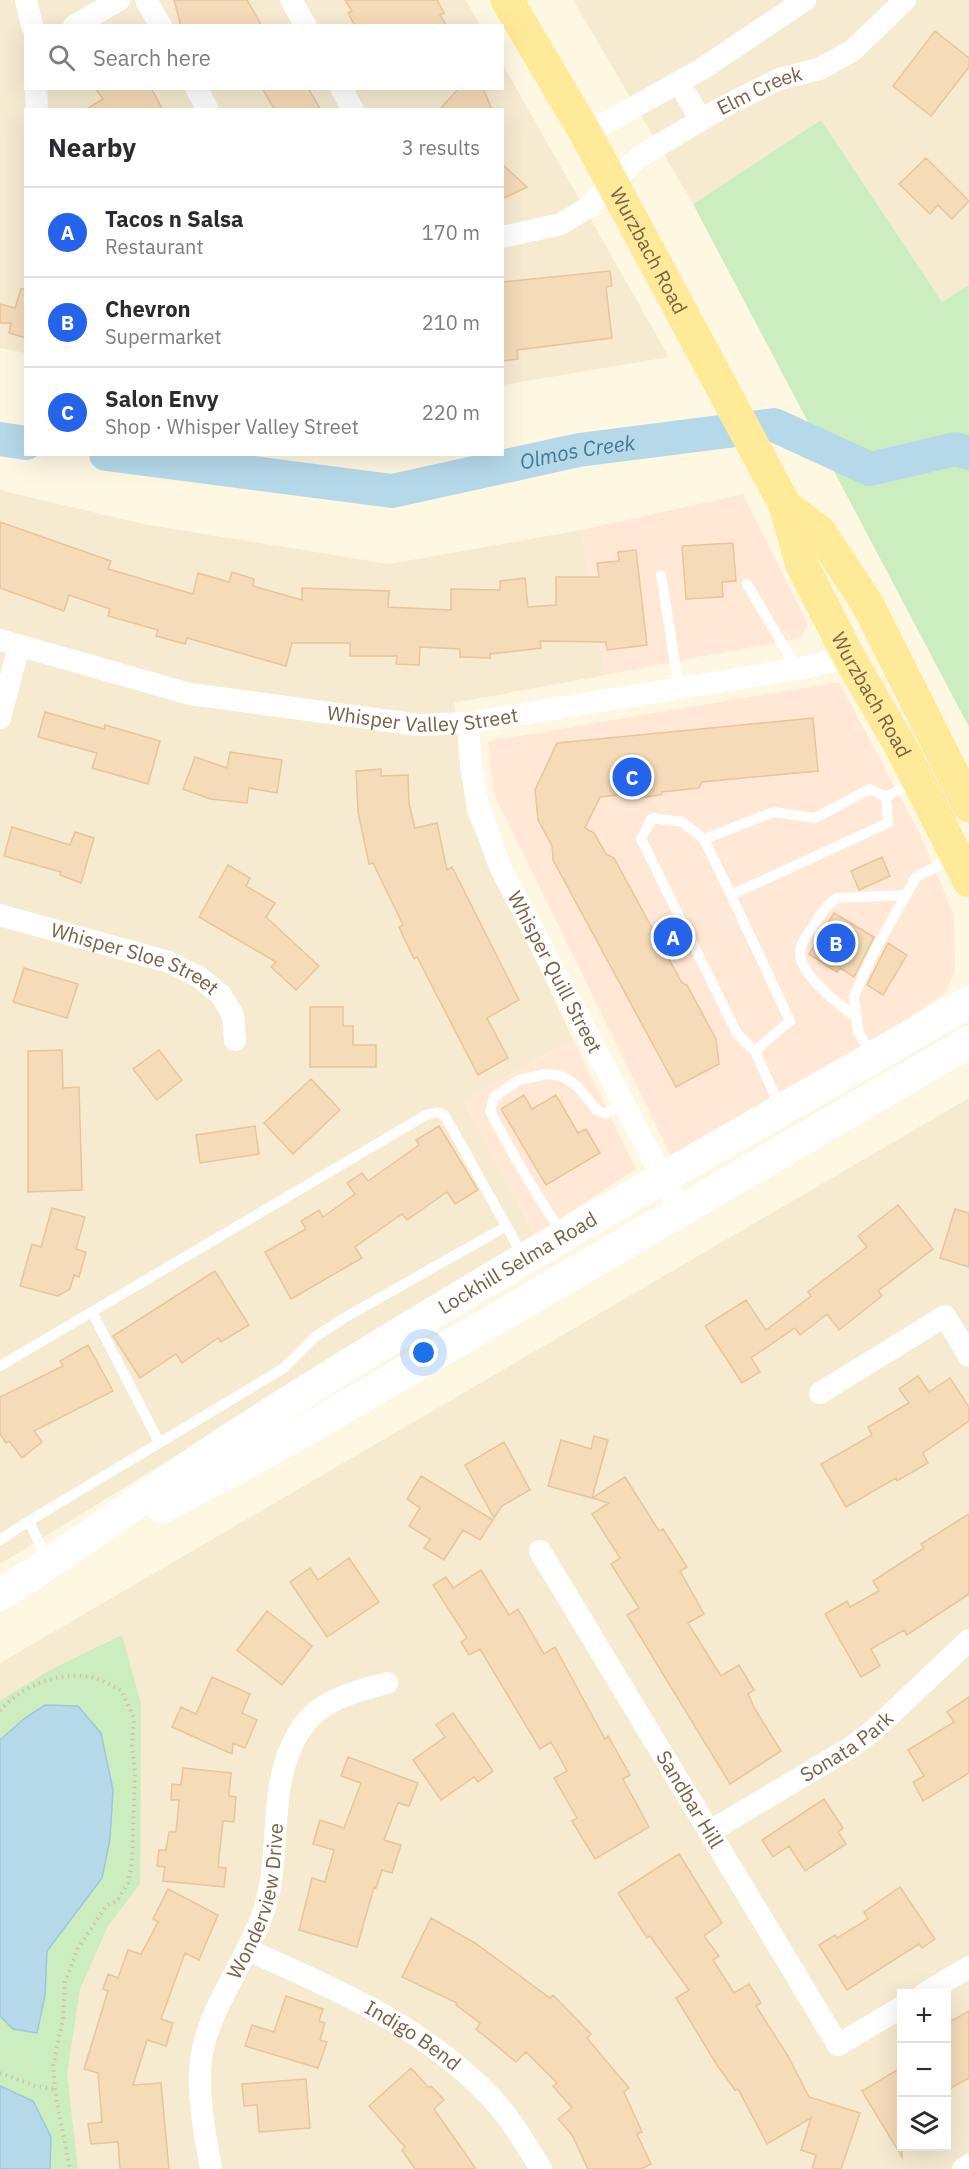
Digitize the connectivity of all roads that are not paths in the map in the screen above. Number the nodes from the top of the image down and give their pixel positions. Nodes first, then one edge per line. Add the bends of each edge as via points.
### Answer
1 (26, 0) edge
2 (119, 0) edge
3 (146, 0) edge
4 (291, 0) edge
5 (507, 0) edge
6 (806, 0) edge
7 (905, 0) edge
8 (32, 24) edge
9 (77, 24) edge
10 (160, 24) edge
11 (305, 24) edge
12 (679, 82) junction
13 (36, 90) edge
14 (197, 90) edge
15 (342, 90) edge
16 (37, 108) edge
17 (207, 108) edge
18 (352, 108) edge
19 (701, 120) junction
20 (585, 134) junction
21 (613, 184) junction
22 (504, 237) edge
23 (785, 505) junction
24 (820, 532) junction
25 (661, 575) dead end
26 (747, 584) dead end
27 (10, 643) edge
28 (849, 657) junction
29 (797, 669) junction
30 (679, 688) junction
31 (0, 718) edge
32 (468, 723) junction
33 (939, 742) junction
34 (918, 781) junction
35 (886, 796) junction
36 (969, 806) edge
37 (704, 839) junction
38 (963, 869) edge
39 (731, 895) junction
40 (906, 895) junction
41 (0, 915) edge
42 (969, 978) edge
43 (960, 1007) edge
44 (857, 1018) junction
45 (235, 1040) dead end
46 (962, 1050) edge
47 (755, 1051) junction
48 (872, 1058) junction
49 (623, 1102) junction
50 (781, 1110) junction
51 (796, 1142) junction
52 (662, 1177) junction
53 (679, 1209) junction
54 (505, 1227) junction
55 (564, 1236) junction
56 (518, 1263) junction
57 (530, 1296) junction
58 (92, 1312) junction
59 (969, 1356) edge
60 (0, 1366) edge
61 (819, 1393) dead end
62 (159, 1442) junction
63 (29, 1521) junction
64 (0, 1540) edge
65 (540, 1551) dead end
66 (49, 1564) junction
67 (0, 1595) edge
68 (969, 1640) edge
69 (387, 1683) dead end
70 (709, 1832) junction
71 (248, 1950) junction
72 (969, 1966) edge
73 (932, 1989) edge
74 (897, 2010) edge
75 (969, 2165) edge
76 (211, 2169) edge
77 (541, 2169) edge
78 (963, 2169) edge

1 - 8 street
2 - 9 street
3 - 10 street
4 - 11 street
5 - 20 main road, Wurzbach Road
6 - 12 street
7 - 19 street, Elm Creek via 852,51 819,69 779,79
12 - 19 street
12 - 20 street
13 - 16 street
14 - 17 street
15 - 18 street
19 - 21 street, Elm Creek via 639,157
20 - 21 main road, Wurzbach Road
21 - 22 street, Elm Creek via 587,208 561,224
21 - 23 main road, Wurzbach Road
23 - 24 main road, Wurzbach Road
23 - 28 main road, Wurzbach Road via 802,565
24 - 28 main road via 830,582 855,636
24 - 33 main road, Wurzbach Road via 868,604
25 - 30 lane
26 - 29 lane
27 - 31 street
27 - 32 street, Whisper Valley Street via 190,694 419,725
28 - 29 street, Whisper Valley Street
28 - 33 main road via 862,656 875,664 909,730
28 - 34 main road, Wurzbach Road
29 - 30 street, Whisper Valley Street
30 - 32 street, Whisper Valley Street
32 - 49 street, Whisper Quill Street via 478,805 496,859
33 - 36 main road, Wurzbach Road
34 - 35 lane
34 - 38 main road, Wurzbach Road
35 - 37 lane via 870,789 815,818 774,812
35 - 39 lane via 888,824
37 - 39 lane
37 - 47 lane via 682,822 652,818 641,839 738,1035
38 - 40 lane via 916,877
39 - 47 lane via 790,1021
40 - 44 lane via 854,996
40 - 44 lane via 837,898 828,904 801,946 804,966 824,992
41 - 45 street, Whisper Sloe Street via 169,962 199,977 220,994 233,1014
42 - 43 main road
43 - 48 main road, Lockhill Selma Road
44 - 48 lane via 858,1031
46 - 51 main road, Lockhill Selma Road
47 - 50 lane
48 - 50 main road, Lockhill Selma Road
49 - 52 street, Whisper Quill Street
49 - 55 lane via 606,1114 597,1110 578,1086 546,1074 519,1080 494,1097 490,1111 503,1137
50 - 51 main road
50 - 52 main road, Lockhill Selma Road
51 - 53 main road, Lockhill Selma Road
52 - 53 street, Whisper Quill Street
52 - 55 main road, Lockhill Selma Road
53 - 57 main road, Lockhill Selma Road
54 - 56 lane
54 - 58 lane via 445,1116 426,1115
54 - 62 lane via 344,1318 315,1337 284,1368
55 - 56 main road, Lockhill Selma Road
56 - 57 street
56 - 66 main road, Lockhill Selma Road via 246,1430
57 - 66 main road, Lockhill Selma Road via 241,1466
58 - 60 lane
58 - 62 lane
59 - 61 street via 945,1316
62 - 63 lane
63 - 64 lane
63 - 66 lane
65 - 70 street, Sandbar Hill
66 - 67 main road, Lockhill Selma Road
68 - 70 street, Sonata Park via 866,1736
69 - 71 street, Wonderview Drive via 337,1697 312,1714 298,1734 285,1764 279,1793 265,1909
70 - 74 street, Sandbar Hill via 838,2045
71 - 76 street, Wonderview Drive via 209,2029 201,2060 201,2105
71 - 77 street, Indigo Bend via 357,1999 446,2057 483,2089 518,2132
72 - 73 street
75 - 78 street

